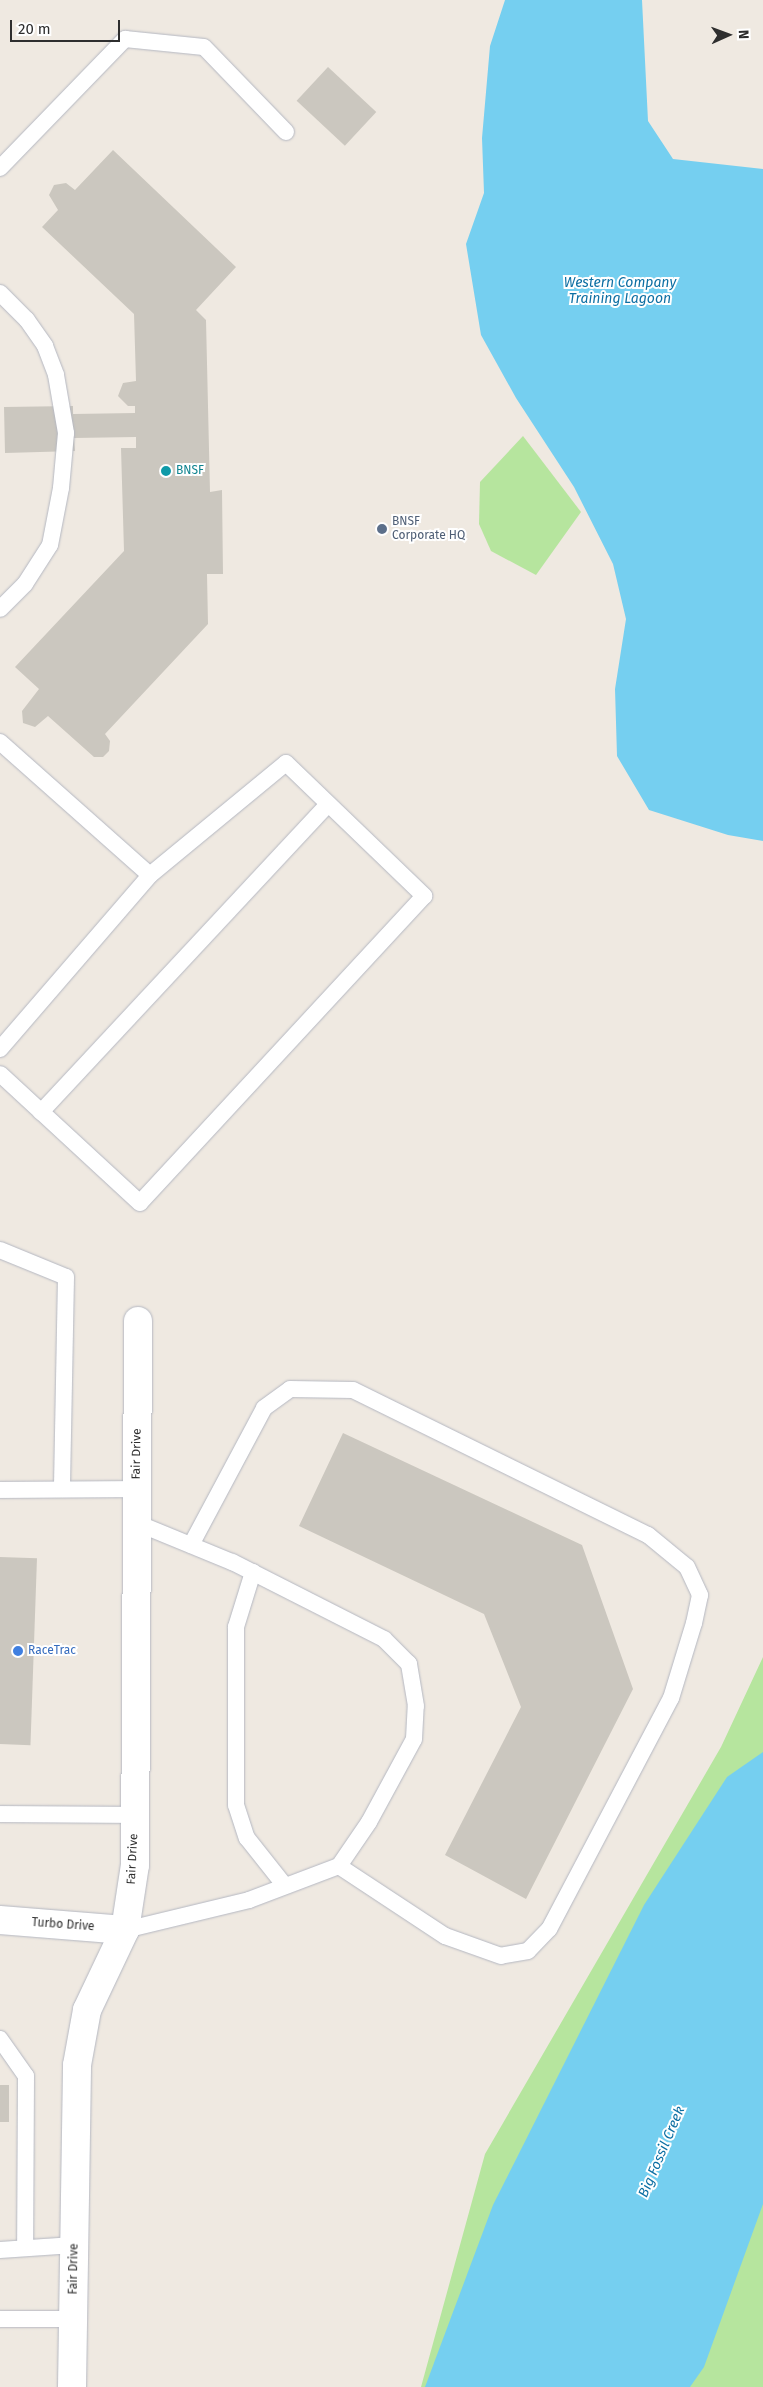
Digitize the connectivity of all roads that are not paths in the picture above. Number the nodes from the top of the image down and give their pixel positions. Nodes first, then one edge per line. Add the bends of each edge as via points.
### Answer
1 (286, 132) dead end
2 (0, 168) edge
3 (0, 293) edge
4 (0, 609) edge
5 (0, 742) edge
6 (328, 804) junction
7 (150, 875) junction
8 (0, 1049) edge
9 (0, 1074) edge
10 (41, 1112) junction
11 (0, 1250) edge
12 (138, 1322) dead end
13 (62, 1489) junction
14 (137, 1489) junction
15 (0, 1490) edge
16 (137, 1523) junction
17 (191, 1546) junction
18 (253, 1572) junction
19 (0, 1814) edge
20 (135, 1815) junction
21 (339, 1866) junction
22 (285, 1886) junction
23 (0, 1920) edge
24 (125, 1930) junction
25 (0, 2039) edge
26 (74, 2245) junction
27 (25, 2248) junction
28 (0, 2250) edge
29 (0, 2318) edge
30 (72, 2319) junction
31 (72, 2387) edge

1 - 2 lane via 204,48 125,39
3 - 4 lane via 27,320 45,346 56,375 66,432 61,488 50,546 25,584
5 - 7 lane
6 - 7 lane via 286,763
6 - 10 lane
6 - 10 lane via 424,896 140,1203
7 - 8 lane
9 - 10 lane
11 - 13 lane via 66,1277
12 - 14 street, Fair Drive
13 - 14 lane
13 - 15 lane
14 - 16 street, Fair Drive
16 - 17 lane
16 - 20 street, Fair Drive
17 - 18 lane
17 - 21 lane via 264,1408 290,1389 353,1390 648,1535 687,1567 700,1594 671,1698 549,1929 528,1951 501,1956 445,1936
18 - 21 lane via 384,1639 409,1664 416,1706 414,1739 369,1822
18 - 22 lane via 236,1627 236,1805 247,1838
19 - 20 lane
20 - 24 street, Fair Drive via 134,1865
21 - 22 lane
22 - 24 lane via 249,1900
23 - 24 street, Turbo Drive
24 - 26 street, Fair Drive via 87,2010 77,2065
25 - 27 lane via 26,2076
26 - 27 lane
26 - 30 street, Fair Drive
27 - 28 lane
29 - 30 lane
30 - 31 street, Fair Drive

